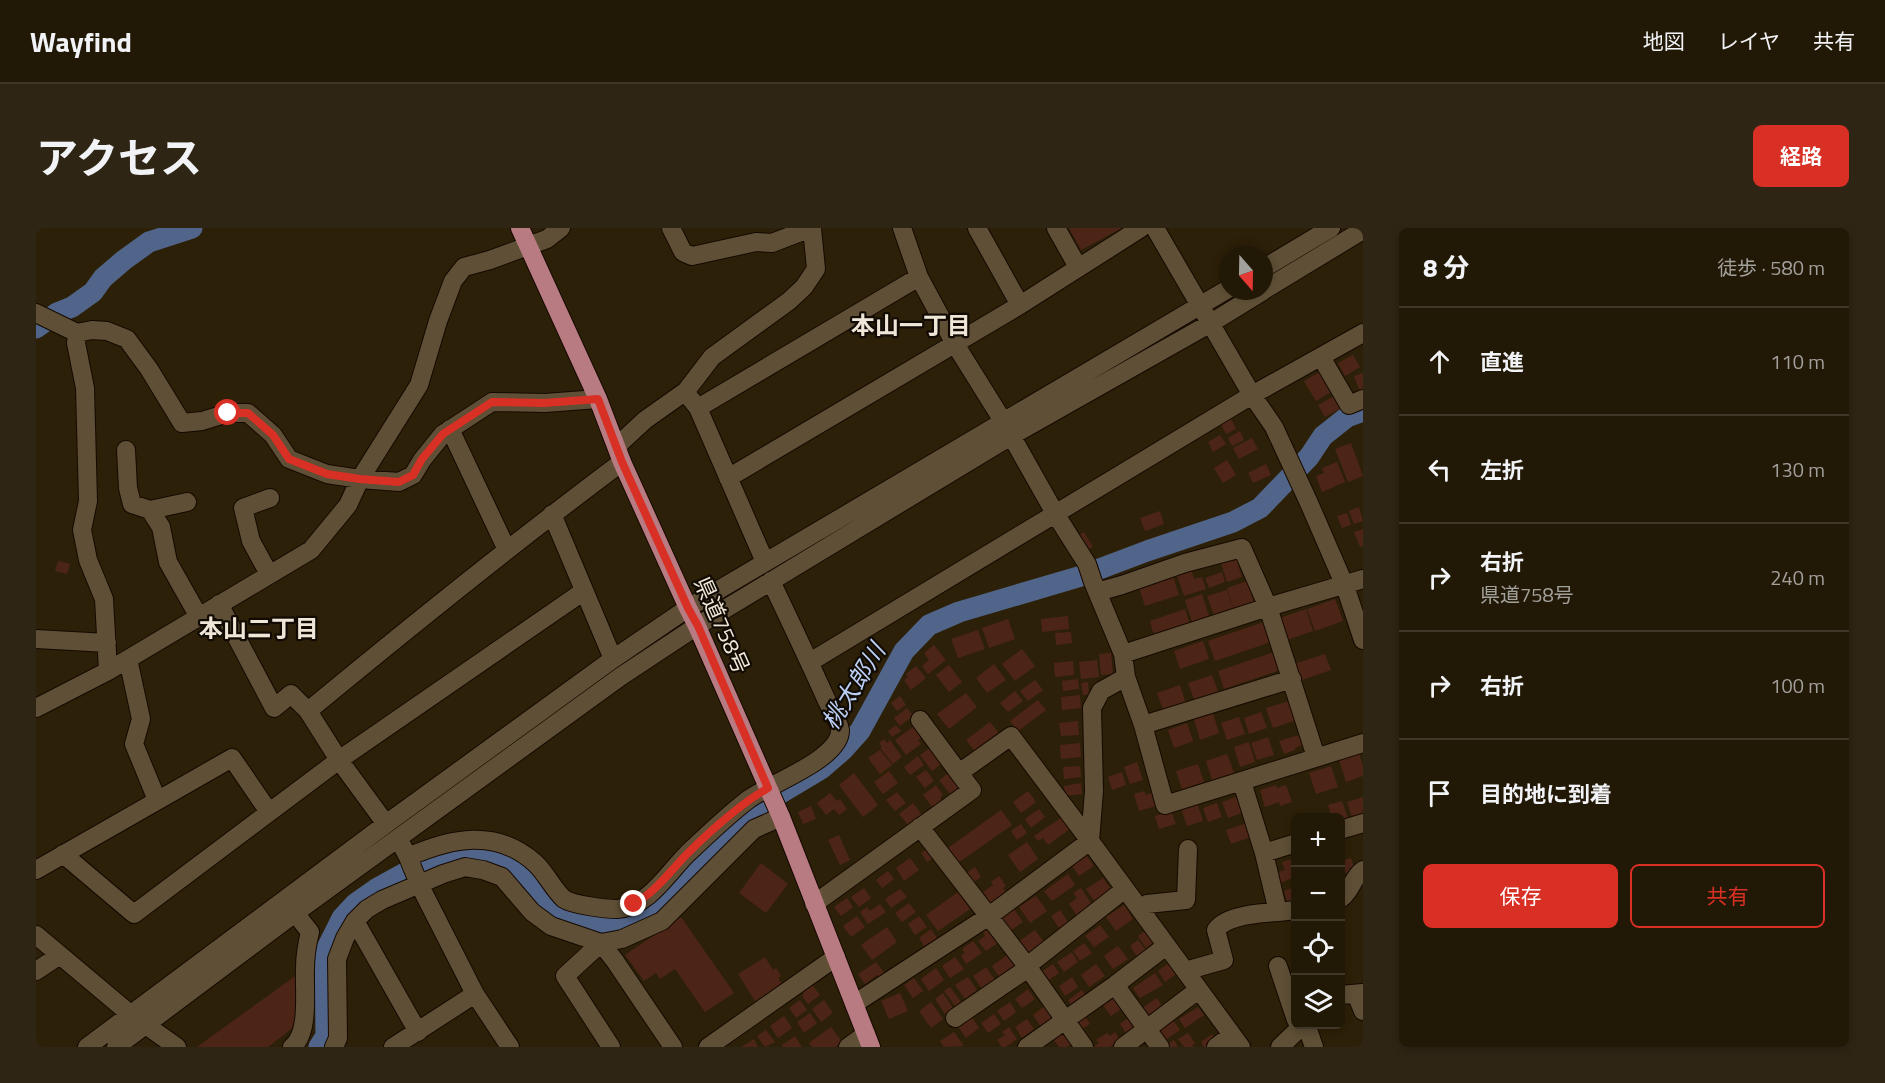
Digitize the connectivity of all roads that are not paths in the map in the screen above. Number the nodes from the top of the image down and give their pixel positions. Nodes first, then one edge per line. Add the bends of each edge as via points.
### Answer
1 (520, 228) edge
2 (561, 228) edge
3 (671, 228) edge
4 (811, 228) edge
5 (902, 228) edge
6 (976, 228) edge
7 (1056, 228) edge
8 (1141, 228) edge
9 (1155, 228) edge
10 (1331, 228) edge
11 (1363, 230) edge
12 (764, 235) edge
13 (527, 246) junction
14 (1273, 263) edge
15 (1078, 267) junction
16 (919, 277) junction
17 (1273, 285) edge
18 (1219, 295) edge
19 (1248, 300) edge
20 (1020, 305) junction
21 (1201, 306) junction
22 (36, 313) edge
23 (1211, 323) junction
24 (77, 333) junction
25 (1363, 333) edge
26 (954, 344) junction
27 (1321, 357) junction
28 (686, 391) junction
29 (1252, 395) junction
30 (598, 399) junction
31 (1363, 399) edge
32 (698, 408) junction
33 (450, 429) junction
34 (1007, 429) junction
35 (126, 450) dead end
36 (619, 454) junction
37 (728, 478) junction
38 (360, 479) junction
39 (270, 498) dead end
40 (187, 502) dead end
41 (150, 510) junction
42 (552, 514) junction
43 (1056, 515) junction
44 (507, 550) junction
45 (765, 562) junction
46 (269, 574) junction
47 (1363, 579) edge
48 (771, 581) junction
49 (1345, 586) junction
50 (584, 591) junction
51 (1097, 592) junction
52 (219, 604) junction
53 (1268, 607) junction
54 (688, 608) junction
55 (199, 617) junction
56 (698, 626) junction
57 (36, 639) edge
58 (1363, 640) edge
59 (107, 643) junction
60 (1123, 654) junction
61 (128, 659) junction
62 (613, 659) junction
63 (810, 662) junction
64 (108, 671) junction
65 (1126, 677) junction
66 (1292, 679) junction
67 (36, 708) edge
68 (308, 711) junction
69 (920, 720) dead end
70 (1143, 725) junction
71 (1363, 743) edge
72 (1316, 757) junction
73 (339, 760) junction
74 (959, 773) junction
75 (1242, 782) junction
76 (768, 788) junction
77 (158, 800) junction
78 (269, 812) junction
79 (780, 817) junction
80 (1363, 823) edge
81 (386, 824) junction
82 (920, 827) junction
83 (1345, 829) edge
84 (398, 838) junction
85 (1090, 841) junction
86 (1291, 845) edge
87 (1188, 849) dead end
88 (1264, 853) junction
89 (63, 854) junction
90 (408, 857) junction
91 (36, 870) edge
92 (1363, 870) edge
93 (419, 884) junction
94 (1125, 889) junction
95 (1345, 896) edge
96 (814, 904) junction
97 (1140, 909) junction
98 (1287, 911) edge
99 (295, 913) junction
100 (989, 916) junction
101 (355, 921) junction
102 (36, 935) edge
103 (601, 943) junction
104 (1166, 946) junction
105 (60, 955) junction
106 (836, 957) junction
107 (1278, 966) dead end
108 (1028, 967) junction
109 (36, 971) edge
110 (1185, 971) junction
111 (1115, 985) junction
112 (1198, 990) junction
113 (475, 994) junction
114 (1353, 994) edge
115 (1291, 1001) edge
116 (854, 1004) junction
117 (1363, 1011) edge
118 (954, 1018) dead end
119 (138, 1019) junction
120 (1066, 1021) junction
121 (1297, 1029) edge
122 (1303, 1029) edge
123 (1147, 1030) junction
124 (418, 1032) junction
125 (868, 1041) edge
126 (1237, 1041) edge
127 (87, 1047) edge
128 (116, 1047) edge
129 (177, 1047) edge
130 (292, 1047) edge
131 (334, 1047) edge
132 (393, 1047) edge
133 (510, 1047) edge
134 (611, 1047) edge
135 (673, 1047) edge
136 (708, 1047) edge
137 (848, 1047) edge
138 (1027, 1047) edge
139 (1084, 1047) edge
140 (1123, 1047) edge
141 (1160, 1047) edge
142 (1216, 1047) edge
143 (1281, 1047) edge
144 (1314, 1047) edge

1 - 13 main road, 県道758号
2 - 13 street via 547,239
3 - 12 street via 683,252 692,256 756,242
4 - 12 street via 772,243
4 - 28 street via 816,268 804,287 712,357
5 - 16 street
6 - 20 street
7 - 15 street
8 - 15 street
9 - 21 street
10 - 14 street
11 - 17 street
13 - 30 main road, 県道758号
13 - 38 street via 464,267 453,281 419,385
15 - 20 street
16 - 26 street
16 - 32 street
18 - 21 street
19 - 23 street
20 - 26 street
21 - 23 street
21 - 34 street
22 - 24 street
23 - 29 street
23 - 34 street
24 - 38 street via 107,331 127,339 182,423 248,413 273,435 289,459 327,474
24 - 59 street via 85,388 88,501 82,530 88,560 104,599
25 - 27 street
26 - 34 street
26 - 37 street
27 - 29 street
27 - 31 street via 1349,405
28 - 32 street
28 - 36 street via 645,420
29 - 43 street
29 - 49 street via 1274,427
30 - 33 street via 492,402
30 - 36 main road, 県道758号
32 - 37 street
33 - 38 street via 422,459 413,475 399,482
33 - 44 street
34 - 43 street
34 - 45 street
34 - 48 street
35 - 41 street via 132,504
36 - 42 street
36 - 54 main road, 県道758号
37 - 45 street
38 - 46 street via 348,505 311,550
39 - 46 street via 243,508 251,542
40 - 41 street
41 - 55 street via 161,527 168,562
42 - 44 street
42 - 50 street
43 - 51 street via 1087,564
43 - 63 street
44 - 68 street
45 - 54 street
46 - 52 street
47 - 49 street
48 - 56 street
48 - 63 street
49 - 53 street
49 - 58 street
50 - 62 street
50 - 73 street
51 - 53 street via 1185,562 1242,548
51 - 60 street
52 - 55 street
52 - 68 street via 274,708 291,694
53 - 60 street
53 - 66 street
54 - 56 main road, 県道758号
54 - 62 street
55 - 61 street
56 - 76 main road, 県道758号
56 - 84 street via 620,677
57 - 59 street
59 - 64 street
60 - 65 street
61 - 64 street
61 - 77 street via 141,719 134,744
62 - 81 street
63 - 76 street via 840,729 837,742 826,755
64 - 67 street
65 - 70 street
65 - 85 street via 1101,691 1092,708 1094,791
66 - 70 street
66 - 72 street
68 - 73 street
69 - 74 street
70 - 75 street via 1166,805
71 - 72 street
72 - 75 street
73 - 78 street
73 - 81 street
74 - 82 street via 972,790
74 - 85 street via 1011,736
75 - 88 street
76 - 79 main road, 県道758号
76 - 90 street via 749,799 687,854 648,896 619,909 594,908 565,899 535,863 512,847 483,840 456,840
77 - 78 street via 232,758
77 - 89 street
78 - 89 street via 134,914
79 - 96 main road, 県道758号
79 - 103 street via 754,829 662,921 622,939
80 - 83 street
81 - 119 street
82 - 96 street
82 - 100 street
84 - 90 street
84 - 99 street
85 - 94 street
85 - 100 street
86 - 88 street
87 - 97 street via 1186,900 1147,904
88 - 98 street
89 - 91 street
90 - 93 street
92 - 95 street
93 - 101 street via 367,909
93 - 103 street via 465,867 483,870 502,877 532,912 551,926
93 - 113 street
94 - 97 street
94 - 108 street
96 - 106 main road, 県道758号
97 - 104 street
98 - 110 street via 1254,914 1220,925 1216,930 1224,960
99 - 119 street
99 - 130 street via 310,932 304,968 304,1021 298,1042
100 - 108 street
100 - 116 street
101 - 124 street
101 - 131 street via 338,959 338,1038
102 - 105 street
103 - 134 street via 565,976
103 - 135 street
104 - 110 street
104 - 111 street
105 - 109 street
105 - 119 street
106 - 116 main road, 県道758号
106 - 136 street
107 - 115 street
108 - 118 street
108 - 120 street
110 - 112 street
111 - 120 street
111 - 123 street
112 - 123 street
112 - 126 street
113 - 124 street
113 - 133 street
114 - 117 street
116 - 125 main road, 県道758号
119 - 127 street
119 - 128 street
119 - 129 street
120 - 138 street
120 - 139 street
121 - 143 street
122 - 144 street
123 - 140 street
123 - 141 street
124 - 132 street
125 - 137 street
126 - 142 street

